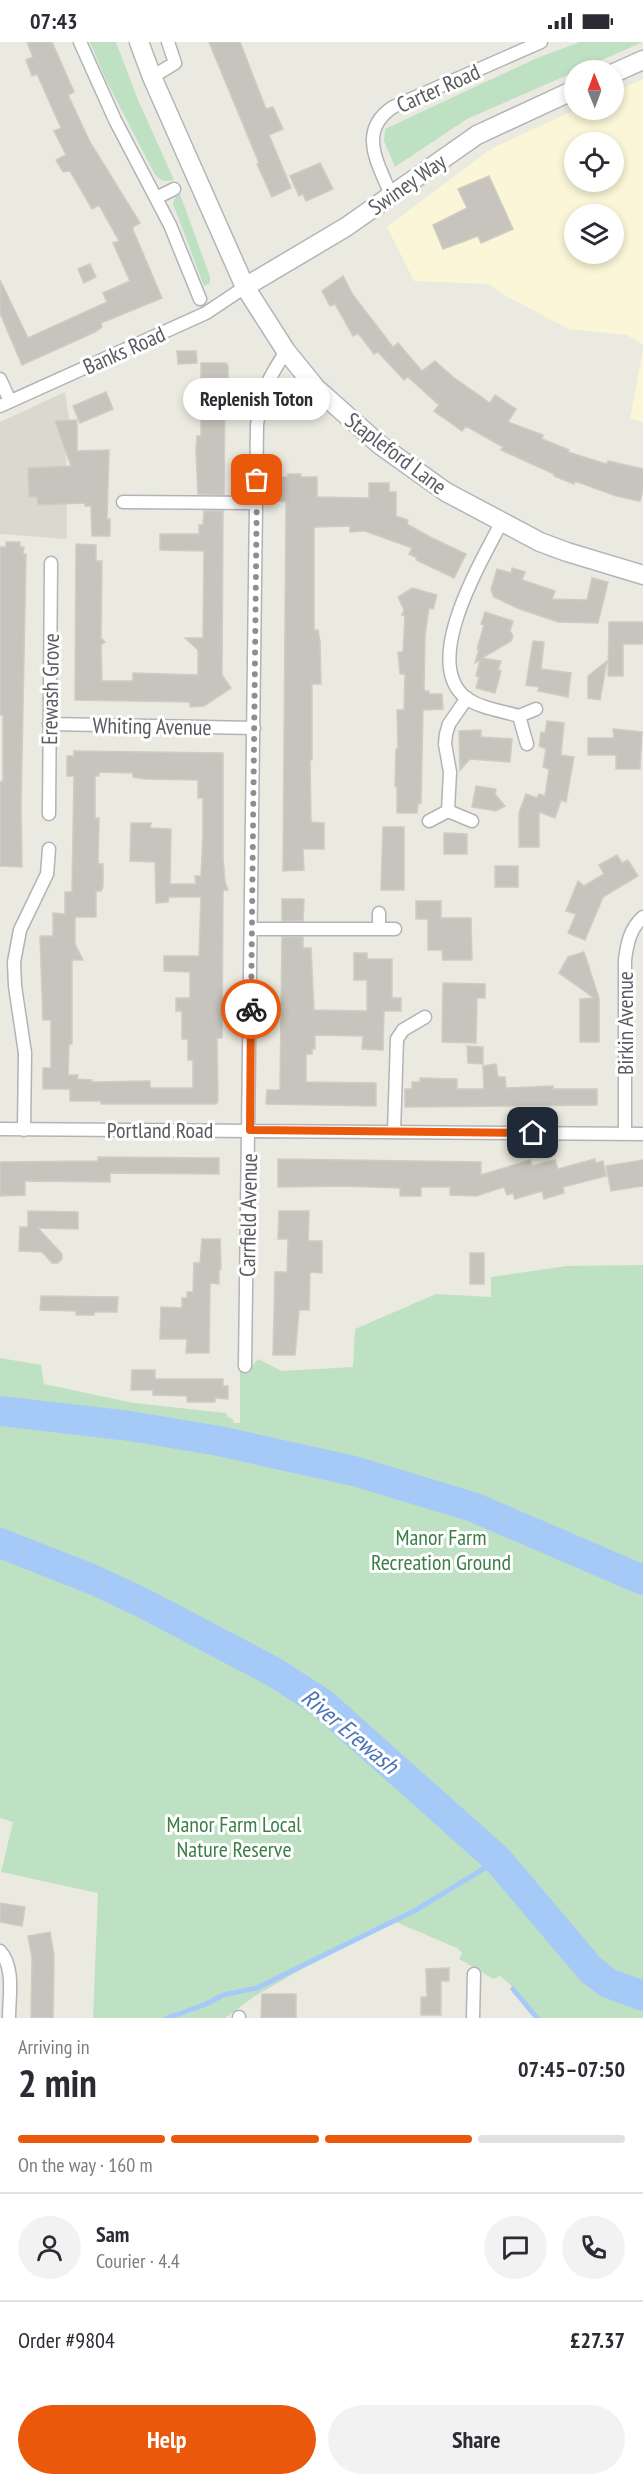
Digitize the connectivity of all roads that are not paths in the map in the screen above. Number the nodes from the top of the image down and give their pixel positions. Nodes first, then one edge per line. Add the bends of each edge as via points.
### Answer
1 (80, 42) edge
2 (139, 42) edge
3 (168, 42) edge
4 (541, 42) edge
5 (643, 60) edge
6 (624, 69) edge
7 (152, 77) junction
8 (564, 95) edge
9 (174, 189) dead end
10 (391, 195) junction
11 (156, 198) junction
12 (244, 287) junction
13 (200, 299) dead end
14 (286, 351) junction
15 (0, 379) edge
16 (5, 404) edge
17 (123, 502) dead end
18 (256, 503) junction
19 (501, 523) junction
20 (51, 563) dead end
21 (643, 575) edge
22 (467, 698) junction
23 (536, 709) dead end
24 (519, 716) junction
25 (49, 724) junction
26 (254, 728) junction
27 (527, 744) dead end
28 (448, 811) junction
29 (49, 814) dead end
30 (429, 821) dead end
31 (472, 821) dead end
32 (49, 849) dead end
33 (379, 913) dead end
34 (643, 917) edge
35 (252, 929) junction
36 (379, 930) junction
37 (395, 930) dead end
38 (425, 1017) dead end
39 (0, 1129) edge
40 (24, 1130) junction
41 (250, 1130) junction
42 (394, 1132) junction
43 (625, 1134) junction
44 (643, 1134) edge
45 (245, 1366) dead end
46 (0, 1951) edge
47 (474, 1974) dead end
48 (9, 2018) edge
49 (473, 2018) edge

1 - 11 street via 114,120
2 - 7 main road, Stapleford Lane
3 - 7 street via 175,63
4 - 10 street, Carter Road via 393,106 379,119 372,136
5 - 6 main road
7 - 12 main road, Stapleford Lane
8 - 10 main road, Swiney Way via 477,135
9 - 11 street
10 - 12 main road, Swiney Way via 346,227
11 - 13 street
12 - 14 main road, Stapleford Lane
12 - 16 street, Banks Road via 206,313
14 - 18 street, Carrfield Avenue via 260,399
14 - 19 main road, Stapleford Lane via 316,388 380,445 438,487
15 - 16 street
17 - 18 street
18 - 26 street, Carrfield Avenue
19 - 21 main road, Stapleford Lane via 567,552
19 - 22 street via 463,599 453,636 450,667 455,684
20 - 25 street, Erewash Grove
22 - 24 street
22 - 28 street via 446,734 450,772
23 - 24 street
24 - 27 street
25 - 26 street, Whiting Avenue
25 - 29 street, Erewash Grove
26 - 35 street, Carrfield Avenue
28 - 30 street
28 - 31 street
32 - 40 street via 47,874 20,930 15,962 25,1053
33 - 36 street
34 - 43 street, Birkin Avenue via 631,932 625,960
35 - 36 street
35 - 41 street, Carrfield Avenue
36 - 37 street
38 - 42 street via 396,1039
39 - 40 street, Portland Road
40 - 41 street, Portland Road
41 - 42 street, Portland Road
41 - 45 street, Carrfield Avenue
42 - 43 street, Portland Road
43 - 44 street, Portland Road
46 - 48 street via 8,1961
47 - 49 street

